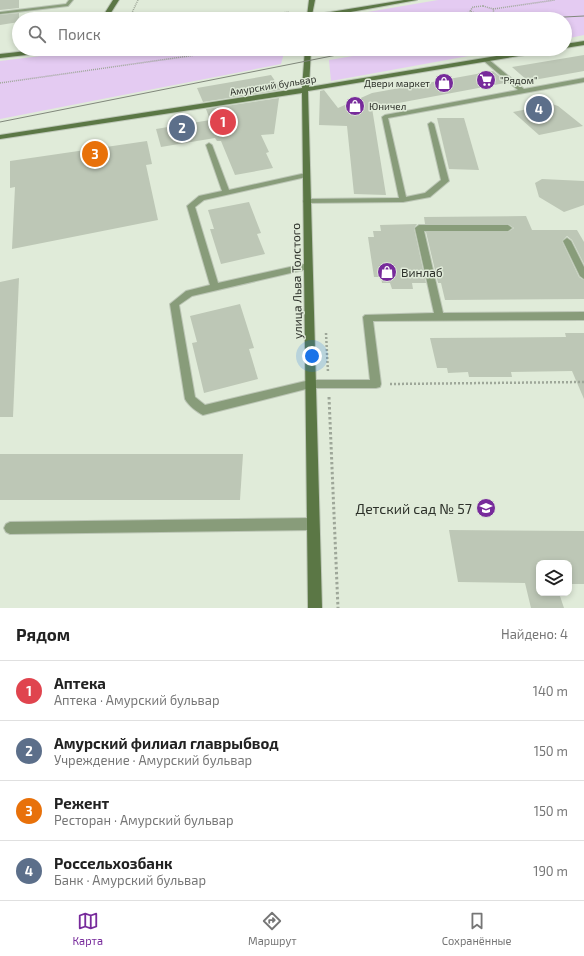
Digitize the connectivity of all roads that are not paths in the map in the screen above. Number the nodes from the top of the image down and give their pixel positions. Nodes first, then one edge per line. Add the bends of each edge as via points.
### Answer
1 (71, 0) edge
2 (116, 0) edge
3 (312, 0) edge
4 (414, 0) edge
5 (108, 12) edge
6 (310, 12) edge
7 (344, 12) edge
8 (0, 13) edge
9 (584, 43) edge
10 (572, 45) edge
11 (12, 55) edge
12 (0, 56) edge
13 (307, 56) edge
14 (509, 56) edge
15 (486, 60) junction
16 (584, 80) edge
17 (305, 90) junction
18 (524, 92) junction
19 (431, 124) dead end
20 (0, 137) edge
21 (210, 145) dead end
22 (306, 175) junction
23 (226, 193) junction
24 (403, 200) junction
25 (307, 201) junction
26 (508, 228) dead end
27 (567, 241) dead end
28 (308, 266) junction
29 (584, 276) edge
30 (214, 287) junction
31 (439, 316) junction
32 (584, 316) edge
33 (310, 384) junction
34 (313, 524) junction
35 (10, 528) dead end
36 (315, 608) edge

1 - 8 lane via 68,5
2 - 5 street
3 - 6 street
4 - 7 street
9 - 10 street
11 - 12 street
13 - 17 street, улица Льва Толстого
14 - 15 street, Амурский бульвар
15 - 17 street, Амурский бульвар
15 - 18 lane
16 - 18 lane
17 - 20 street, Амурский бульвар
17 - 22 street, улица Льва Толстого
18 - 24 lane via 385,117
19 - 24 lane via 445,181 427,195
21 - 23 lane
22 - 23 lane
22 - 25 street, улица Льва Толстого
23 - 30 lane via 202,198 191,206
24 - 25 lane
25 - 28 street, улица Льва Толстого
26 - 31 lane via 419,228
27 - 29 lane
28 - 30 lane
28 - 33 street, улица Льва Толстого
30 - 33 lane via 189,293 174,304 190,399 203,410
31 - 32 lane
31 - 33 lane via 368,317 376,384
33 - 34 street, улица Льва Толстого
34 - 35 lane
34 - 36 street, улица Льва Толстого

